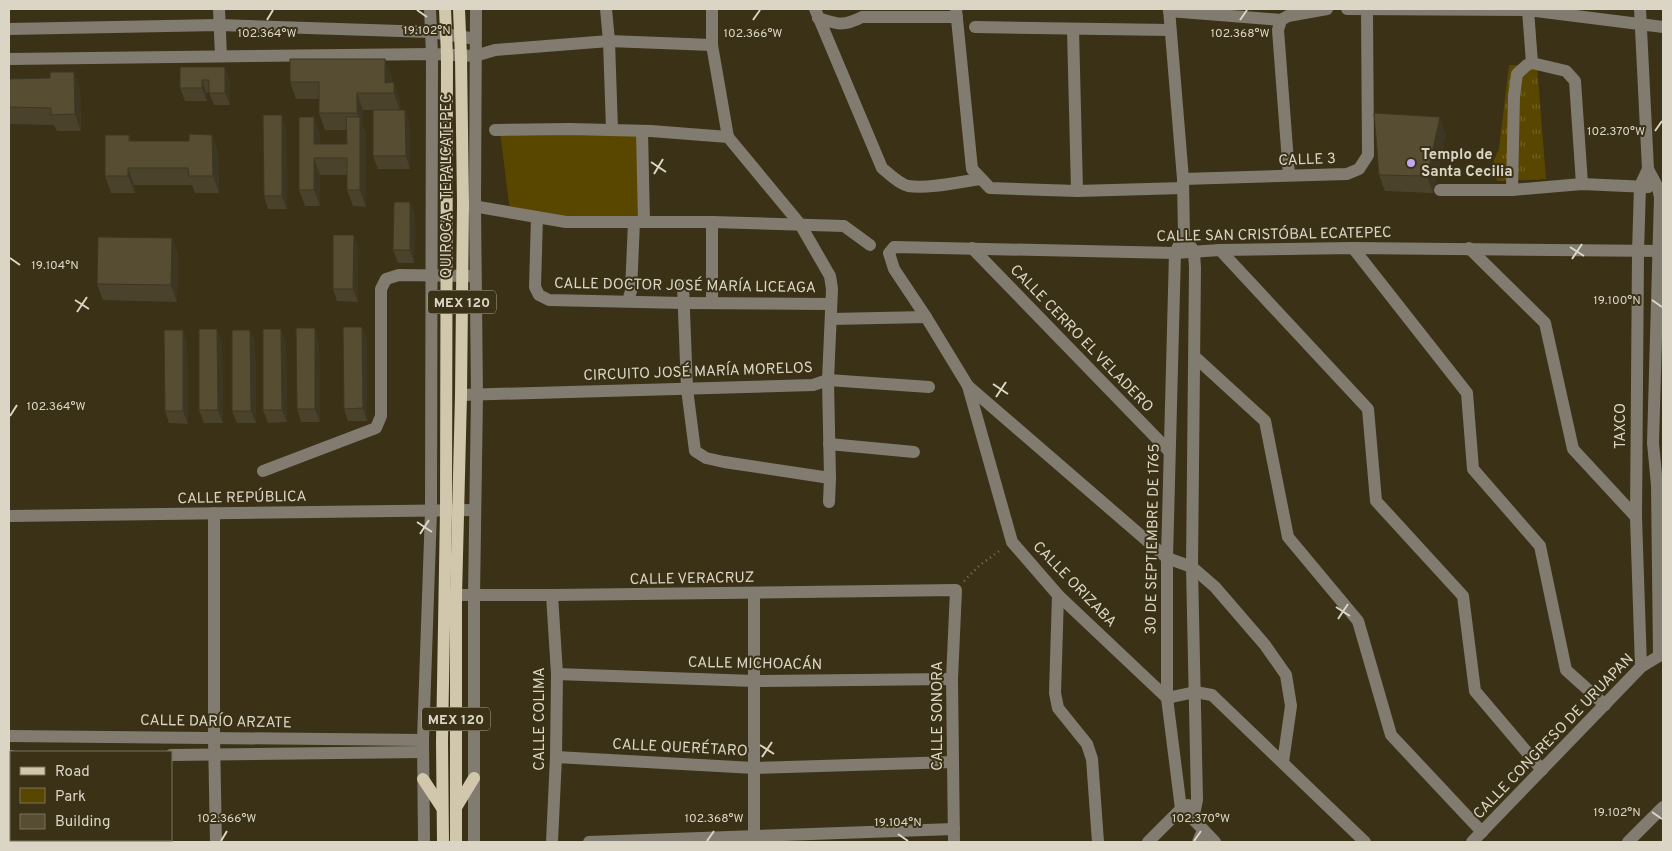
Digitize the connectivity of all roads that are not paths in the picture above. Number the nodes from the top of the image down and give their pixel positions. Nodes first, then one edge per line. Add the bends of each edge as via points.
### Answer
1 (219, 9) edge
2 (430, 9) edge
3 (444, 9) edge
4 (459, 9) edge
5 (476, 9) edge
6 (606, 9) edge
7 (712, 9) edge
8 (1327, 9) edge
9 (1347, 9) edge
10 (1640, 9) edge
11 (1169, 10) edge
12 (1367, 10) edge
13 (1528, 10) junction
14 (817, 13) edge
15 (956, 13) edge
16 (1281, 20) junction
17 (219, 25) junction
18 (1642, 26) junction
19 (975, 27) dead end
20 (1663, 27) edge
21 (9, 29) edge
22 (1073, 29) junction
23 (1170, 30) junction
24 (432, 32) junction
25 (445, 33) junction
26 (460, 36) junction
27 (476, 40) junction
28 (609, 41) junction
29 (712, 45) junction
30 (495, 50) junction
31 (432, 54) junction
32 (221, 56) junction
33 (446, 56) junction
34 (461, 56) junction
35 (475, 56) junction
36 (9, 59) edge
37 (1532, 63) junction
38 (495, 130) dead end
39 (612, 130) junction
40 (646, 131) junction
41 (728, 137) junction
42 (1648, 169) junction
43 (1289, 176) junction
44 (980, 179) junction
45 (1183, 184) junction
46 (1582, 184) junction
47 (1640, 186) junction
48 (1661, 188) edge
49 (1440, 190) dead end
50 (1512, 190) junction
51 (1077, 191) junction
52 (469, 205) junction
53 (537, 217) junction
54 (639, 222) junction
55 (712, 222) junction
56 (800, 224) junction
57 (1184, 235) junction
58 (870, 245) dead end
59 (972, 248) junction
60 (1353, 248) junction
61 (1469, 248) junction
62 (1220, 250) junction
63 (1660, 251) edge
64 (1194, 252) junction
65 (1638, 252) junction
66 (1175, 253) junction
67 (432, 275) junction
68 (446, 275) junction
69 (462, 275) junction
70 (476, 276) junction
71 (683, 285) dead end
72 (628, 301) junction
73 (684, 303) junction
74 (712, 303) junction
75 (831, 304) junction
76 (926, 317) junction
77 (831, 319) junction
78 (1195, 357) junction
79 (828, 380) junction
80 (968, 386) junction
81 (929, 387) dead end
82 (687, 389) junction
83 (461, 396) junction
84 (477, 396) junction
85 (829, 444) junction
86 (1658, 447) edge
87 (1169, 451) junction
88 (914, 452) dead end
89 (263, 471) dead end
90 (830, 478) junction
91 (1657, 485) junction
92 (1636, 487) junction
93 (829, 502) dead end
94 (452, 510) junction
95 (475, 510) junction
96 (431, 511) junction
97 (214, 513) junction
98 (9, 516) edge
99 (1636, 517) junction
100 (1167, 558) junction
101 (1192, 567) junction
102 (956, 590) joint
103 (754, 593) junction
104 (428, 595) junction
105 (552, 595) junction
106 (1058, 595) junction
107 (451, 596) junction
108 (474, 596) junction
109 (1661, 658) edge
110 (1641, 667) junction
111 (557, 674) junction
112 (952, 679) junction
113 (754, 681) junction
114 (1195, 692) junction
115 (1167, 698) junction
116 (1605, 705) junction
117 (9, 736) edge
118 (214, 737) junction
119 (423, 746) junction
120 (214, 754) junction
121 (172, 755) edge
122 (556, 757) junction
123 (953, 762) junction
124 (1283, 762) junction
125 (754, 768) junction
126 (1542, 770) junction
127 (474, 778) junction
128 (423, 779) junction
129 (1197, 800) junction
130 (442, 808) junction
131 (456, 808) junction
132 (1181, 810) junction
133 (1662, 811) edge
134 (1193, 819) junction
135 (954, 829) junction
136 (1203, 830) junction
137 (1482, 832) junction
138 (754, 839) edge
139 (216, 842) edge
140 (424, 842) edge
141 (443, 842) edge
142 (456, 842) edge
143 (474, 842) edge
144 (552, 842) edge
145 (589, 842) edge
146 (954, 842) edge
147 (1098, 842) edge
148 (1148, 842) edge
149 (1198, 842) edge
150 (1215, 842) edge
151 (1366, 842) edge
152 (1472, 842) edge
153 (1628, 842) edge

1 - 17 street
2 - 24 street
3 - 25 main road, QUIROGA - TEPALCATEPEC / MEX 120
4 - 26 main road, QUIROGA - TEPALCATEPEC / MEX 120
5 - 27 street
6 - 28 street
7 - 29 street, CIRCUITO JOSÉ MARÍA MORELOS
8 - 16 street
9 - 12 street
10 - 18 street
11 - 16 street
11 - 23 street
12 - 13 street
12 - 43 street, CALLE 3 via 1368,155 1359,169 1347,174
13 - 18 street
13 - 37 street
14 - 15 street via 839,25 862,17
14 - 44 street via 882,168 907,186
15 - 44 street via 972,169
16 - 43 street via 1278,30
17 - 21 street
17 - 24 street
17 - 32 street
18 - 20 street
18 - 42 street
19 - 22 street
22 - 23 street
22 - 51 street
23 - 45 street
24 - 25 street
24 - 31 street
25 - 26 street
25 - 33 main road, QUIROGA - TEPALCATEPEC / MEX 120
26 - 27 street
26 - 34 main road, QUIROGA - TEPALCATEPEC / MEX 120
27 - 30 street
27 - 35 street
28 - 29 street
28 - 30 street
28 - 39 street
29 - 41 street, CIRCUITO JOSÉ MARÍA MORELOS
30 - 35 street
31 - 32 street
31 - 33 street
31 - 67 street
32 - 36 street
33 - 34 street
33 - 68 main road, QUIROGA - TEPALCATEPEC / MEX 120
34 - 35 street
34 - 52 main road, QUIROGA - TEPALCATEPEC / MEX 120
35 - 52 street
37 - 46 street via 1566,71 1576,81
37 - 50 street via 1517,74
38 - 39 street
39 - 40 street
40 - 41 street
40 - 54 street
41 - 56 street, CIRCUITO JOSÉ MARÍA MORELOS
42 - 47 street
42 - 48 street
43 - 45 street, CALLE 3
44 - 51 street, CALLE 3 via 990,188
45 - 51 street, CALLE 3
45 - 57 street
46 - 47 street
46 - 50 street
47 - 48 street
47 - 65 street, TAXCO
48 - 63 street
49 - 50 street
52 - 53 street
52 - 69 main road, QUIROGA - TEPALCATEPEC / MEX 120
52 - 70 street
53 - 54 street via 566,222
53 - 72 street, CALLE DOCTOR JOSÉ MARÍA LICEAGA via 535,287 539,295 549,300
54 - 55 street
54 - 72 street
55 - 56 street
55 - 74 street
56 - 58 street via 844,226
56 - 75 street, CIRCUITO JOSÉ MARÍA MORELOS via 830,276
57 - 64 street
57 - 66 street
59 - 66 street, CALLE SAN CRISTÓBAL ECATEPEC
59 - 76 street, CALLE SAN CRISTÓBAL ECATEPEC via 894,247 889,254 894,269
59 - 87 street, CALLE CERRO EL VELADERO
60 - 61 street, CALLE SAN CRISTÓBAL ECATEPEC
60 - 62 street, CALLE SAN CRISTÓBAL ECATEPEC
60 - 116 street via 1467,393 1473,469 1540,546 1566,670
61 - 65 street, CALLE SAN CRISTÓBAL ECATEPEC
61 - 99 street via 1545,323 1573,449
62 - 64 street, CALLE SAN CRISTÓBAL ECATEPEC
62 - 126 street via 1368,409 1376,501 1463,596 1476,691
63 - 65 street, CALLE SAN CRISTÓBAL ECATEPEC
63 - 86 street
64 - 66 street, CALLE SAN CRISTÓBAL ECATEPEC
64 - 78 street
65 - 92 street, TAXCO
66 - 87 street, 30 DE SEPTIEMBRE DE 1765
67 - 68 street
67 - 89 street via 398,275 386,280 381,289 381,416 376,428
67 - 96 street
68 - 69 street
68 - 94 main road, QUIROGA - TEPALCATEPEC / MEX 120
69 - 70 street
69 - 83 main road, QUIROGA - TEPALCATEPEC / MEX 120
70 - 84 street
71 - 73 street
72 - 73 street, CALLE DOCTOR JOSÉ MARÍA LICEAGA
73 - 74 street, CALLE DOCTOR JOSÉ MARÍA LICEAGA
73 - 82 street
74 - 75 street, CALLE DOCTOR JOSÉ MARÍA LICEAGA
75 - 77 street, CIRCUITO JOSÉ MARÍA MORELOS
76 - 77 street
76 - 80 street
77 - 79 street, CIRCUITO JOSÉ MARÍA MORELOS
78 - 101 street
78 - 137 street via 1265,421 1288,537 1358,621 1391,735
79 - 81 street
79 - 82 street, CIRCUITO JOSÉ MARÍA MORELOS via 813,386
79 - 85 street
80 - 100 street
80 - 106 street, CALLE ORIZABA via 1012,542
82 - 84 street, CIRCUITO JOSÉ MARÍA MORELOS
82 - 90 street via 695,451 706,458
83 - 84 street, CIRCUITO JOSÉ MARÍA MORELOS
83 - 94 main road, QUIROGA - TEPALCATEPEC / MEX 120
84 - 95 street
85 - 88 street
85 - 90 street
86 - 91 street
87 - 100 street, 30 DE SEPTIEMBRE DE 1765
90 - 93 street
91 - 92 street
91 - 109 street
92 - 99 street, TAXCO
94 - 95 street, CALLE REPÚBLICA
94 - 96 street, CALLE REPÚBLICA
94 - 107 main road, QUIROGA - TEPALCATEPEC / MEX 120
95 - 108 street
96 - 97 street, CALLE REPÚBLICA
96 - 104 street
97 - 98 street, CALLE REPÚBLICA
97 - 118 street
99 - 110 street, TAXCO
100 - 101 street
100 - 115 street, 30 DE SEPTIEMBRE DE 1765
101 - 114 street
101 - 124 street via 1215,587 1286,675 1291,706
102 - 103 street, CALLE VERACRUZ
102 - 112 street, CALLE SONORA
103 - 105 street, CALLE VERACRUZ
103 - 113 street
104 - 107 street, CALLE VERACRUZ
104 - 119 street
105 - 108 street, CALLE VERACRUZ
105 - 111 street, CALLE COLIMA
106 - 115 street, CALLE ORIZABA
106 - 147 street via 1055,693 1058,708 1087,744 1092,759
107 - 108 street, CALLE VERACRUZ
107 - 130 main road, QUIROGA - TEPALCATEPEC / MEX 120
107 - 131 main road, QUIROGA - TEPALCATEPEC / MEX 120
108 - 127 street
109 - 110 street, CALLE CONGRESO DE URUAPAN
110 - 116 street, CALLE CONGRESO DE URUAPAN
111 - 113 street, CALLE MICHOACÁN
111 - 122 street, CALLE COLIMA
112 - 113 street, CALLE MICHOACÁN
112 - 123 street, CALLE SONORA
113 - 125 street
114 - 115 street
114 - 124 street via 1212,695
114 - 129 street
115 - 132 street, 30 DE SEPTIEMBRE DE 1765
116 - 126 street, CALLE CONGRESO DE URUAPAN
117 - 118 street, CALLE DARÍO ARZATE
118 - 119 street, CALLE DARÍO ARZATE
118 - 120 street
119 - 120 street, CALLE DARÍO ARZATE
119 - 128 street
120 - 121 street, CALLE DARÍO ARZATE
120 - 139 street
122 - 125 street, CALLE QUERÉTARO
122 - 144 street, CALLE COLIMA
123 - 125 street, CALLE QUERÉTARO
123 - 135 street, CALLE SONORA
124 - 151 street
125 - 138 street
126 - 137 street, CALLE CONGRESO DE URUAPAN
127 - 131 main road
127 - 143 street
128 - 130 main road
128 - 140 street
129 - 132 street
129 - 134 street
130 - 141 main road, QUIROGA - TEPALCATEPEC / MEX 120
131 - 142 main road, QUIROGA - TEPALCATEPEC / MEX 120
132 - 134 street
132 - 148 street
133 - 153 street
134 - 136 street
135 - 138 street
135 - 146 street, CALLE SONORA
136 - 149 street
136 - 150 street
137 - 152 street, CALLE CONGRESO DE URUAPAN
138 - 145 street

